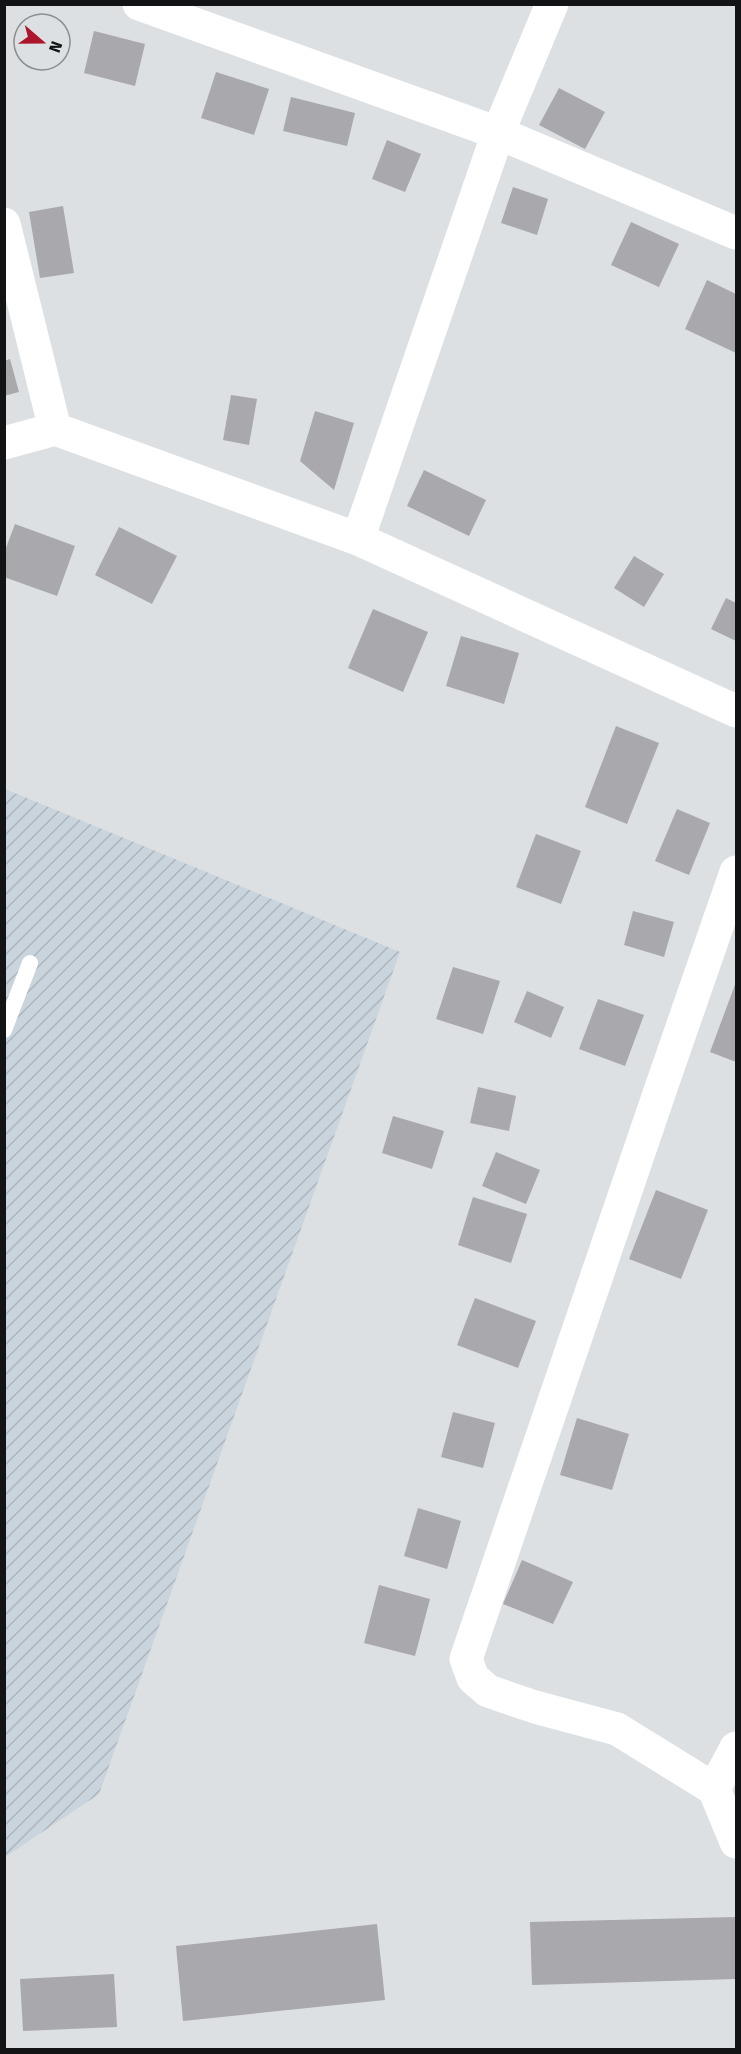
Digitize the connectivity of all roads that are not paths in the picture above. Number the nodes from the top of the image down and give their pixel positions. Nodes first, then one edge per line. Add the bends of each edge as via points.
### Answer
1 (139, 4) edge
2 (552, 4) edge
3 (498, 133) junction
4 (4, 224) edge
5 (736, 233) edge
6 (55, 429) junction
7 (4, 443) edge
8 (358, 539) junction
9 (736, 711) edge
10 (736, 872) edge
11 (30, 963) dead end
12 (4, 1030) edge
13 (736, 1748) edge
14 (714, 1789) junction
15 (736, 1842) edge

1 - 3 street
2 - 3 street
3 - 5 street
3 - 8 street
4 - 6 street
6 - 7 street
6 - 8 street
8 - 9 street
10 - 14 street via 466,1659 472,1678 488,1691 617,1729
11 - 12 lane
13 - 14 street
14 - 15 street

